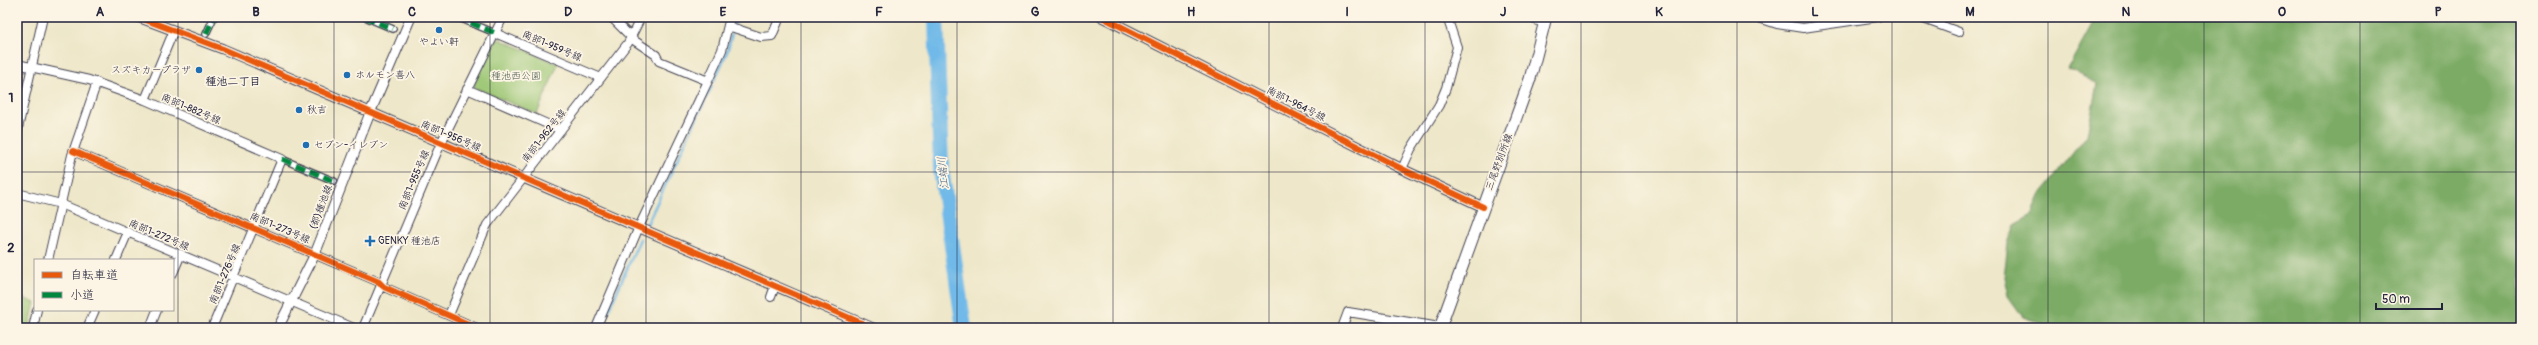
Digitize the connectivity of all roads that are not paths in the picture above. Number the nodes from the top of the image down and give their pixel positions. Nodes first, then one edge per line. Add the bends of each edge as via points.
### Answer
1 (43, 17) edge
2 (138, 17) edge
3 (214, 17) edge
4 (365, 17) edge
5 (411, 17) edge
6 (457, 17) edge
7 (503, 17) edge
8 (611, 17) edge
9 (641, 17) edge
10 (730, 17) edge
11 (780, 17) edge
12 (1102, 17) edge
13 (1447, 17) edge
14 (1529, 17) edge
15 (1756, 17) edge
16 (1878, 17) edge
17 (1918, 17) edge
18 (1546, 21) edge
19 (728, 26) junction
20 (393, 29) dead end
21 (174, 30) junction
22 (1959, 32) dead end
23 (494, 33) junction
24 (206, 34) dead end
25 (631, 38) junction
26 (17, 64) edge
27 (32, 67) junction
28 (601, 78) junction
29 (708, 81) junction
30 (97, 82) junction
31 (467, 89) junction
32 (145, 100) junction
33 (370, 113) junction
34 (561, 130) junction
35 (17, 133) edge
36 (441, 143) junction
37 (73, 151) junction
38 (282, 159) junction
39 (1402, 169) junction
40 (524, 179) junction
41 (334, 181) dead end
42 (17, 193) edge
43 (61, 204) junction
44 (1483, 207) junction
45 (639, 227) junction
46 (254, 228) junction
47 (128, 232) junction
48 (181, 254) junction
49 (315, 254) junction
50 (48, 259) edge
51 (116, 259) edge
52 (174, 271) edge
53 (234, 277) junction
54 (381, 286) junction
55 (776, 286) junction
56 (771, 297) dead end
57 (292, 302) junction
58 (37, 311) edge
59 (95, 311) edge
60 (157, 311) edge
61 (449, 315) junction
62 (336, 325) edge
63 (1440, 327) edge
64 (33, 328) edge
65 (87, 328) edge
66 (150, 328) edge
67 (212, 328) edge
68 (278, 328) edge
69 (354, 328) edge
70 (363, 328) edge
71 (477, 328) edge
72 (596, 328) edge
73 (873, 328) edge
74 (1342, 328) edge

1 - 27 street
2 - 21 street, 南部1-956号線
3 - 24 street
4 - 20 street
5 - 33 street, (都)種池線
6 - 23 street
7 - 23 street, 南部1-955号線
8 - 25 street
9 - 25 street, 南部1-962号線
10 - 19 street
11 - 19 street via 772,36 761,37
12 - 39 street, 南部1-964号線
13 - 39 street via 1457,47 1446,88
14 - 18 street
15 - 16 street via 1777,24 1803,28
17 - 22 street
18 - 44 main road, 三尾野別所線 via 1530,79
19 - 29 street via 722,50
21 - 32 street
21 - 33 street, 南部1-956号線
23 - 28 street, 南部1-959号線
23 - 31 street, 南部1-955号線
25 - 28 street, 南部1-962号線
25 - 29 street via 656,55 659,61
26 - 27 street, 南部1-882号線
27 - 30 street, 南部1-882号線
27 - 35 street
28 - 34 street, 南部1-962号線
29 - 45 street
30 - 32 street, 南部1-882号線
30 - 37 street
31 - 34 street
31 - 36 street, 南部1-955号線
32 - 38 street, 南部1-882号線
33 - 36 street, 南部1-956号線
33 - 49 street, (都)種池線
34 - 40 street, 南部1-962号線
36 - 40 street, 南部1-956号線
36 - 54 street, 南部1-955号線
37 - 43 street
37 - 46 street, 南部1-273号線
38 - 41 street
38 - 46 street
39 - 44 street, 南部1-964号線
40 - 45 street, 南部1-956号線
40 - 61 street, 南部1-962号線 via 487,225
42 - 43 street, 南部1-272号線
43 - 47 street, 南部1-272号線
43 - 50 street
44 - 63 main road, 三尾野別所線
45 - 55 street, 南部1-956号線
45 - 72 street
46 - 49 street, 南部1-273号線
46 - 53 street, 南部1-276号線
47 - 48 street, 南部1-272号線
47 - 51 street
48 - 52 street
48 - 53 street, 南部1-272号線
49 - 54 street, 南部1-273号線
49 - 57 street, (都)種池線
53 - 57 street, 南部1-272号線
53 - 67 street, 南部1-276号線
54 - 61 street, 南部1-273号線
54 - 70 street, 南部1-955号線
55 - 56 street
55 - 73 street, 南部1-956号線
57 - 62 street, 南部1-272号線
57 - 68 street, (都)種池線
58 - 64 street
59 - 65 street
60 - 66 street
61 - 71 street, 南部1-273号線
62 - 69 street, 南部1-272号線
63 - 74 street via 1348,312

